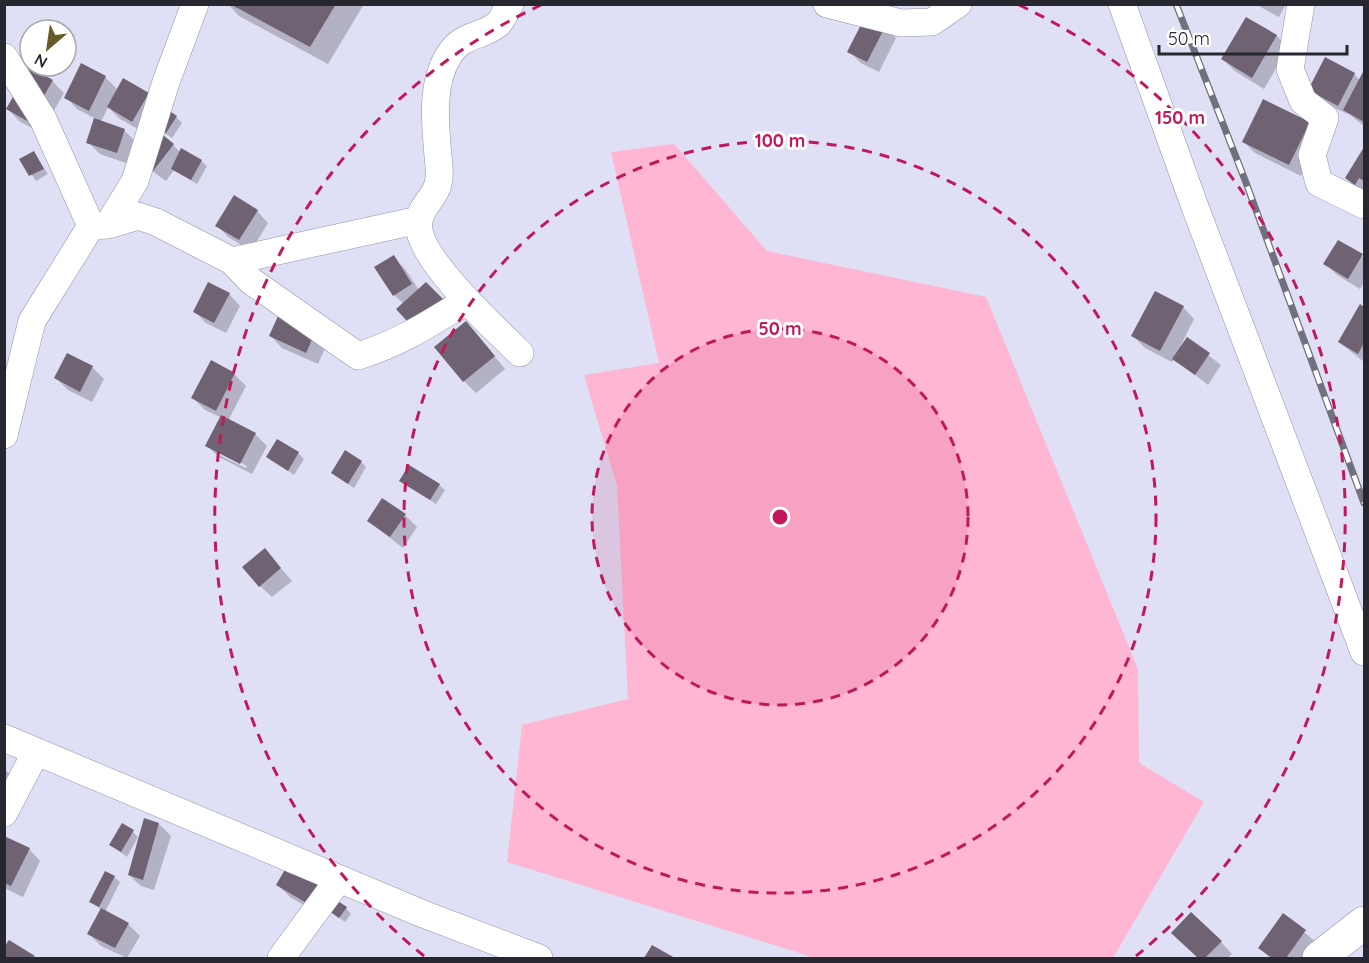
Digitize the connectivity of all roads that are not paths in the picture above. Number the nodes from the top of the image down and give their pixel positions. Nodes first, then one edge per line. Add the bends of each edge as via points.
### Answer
1 (195, 4) edge
2 (510, 4) edge
3 (827, 4) edge
4 (958, 4) edge
5 (1122, 4) edge
6 (1301, 4) edge
7 (4, 57) edge
8 (1365, 206) edge
9 (419, 220) junction
10 (99, 226) junction
11 (232, 261) junction
12 (466, 301) junction
13 (520, 353) dead end
14 (4, 435) edge
15 (1365, 652) edge
16 (4, 738) edge
17 (36, 752) junction
18 (4, 813) edge
19 (339, 879) junction
20 (1365, 923) edge
21 (281, 958) edge
22 (539, 958) edge
23 (1319, 958) edge

1 - 10 street via 135,181
2 - 9 street via 498,23 460,40 442,66 436,96 440,182
3 - 4 street via 901,23 932,22
5 - 15 street
6 - 8 street via 1290,69 1303,101 1325,118 1312,155 1319,183
7 - 10 street via 43,119
9 - 11 street
9 - 12 street via 420,235
10 - 11 street via 138,216
10 - 14 street via 32,321
11 - 12 street via 251,281 358,356 396,343
12 - 13 street
16 - 17 street
17 - 18 street
17 - 19 street
19 - 21 street
19 - 22 street
20 - 23 street

